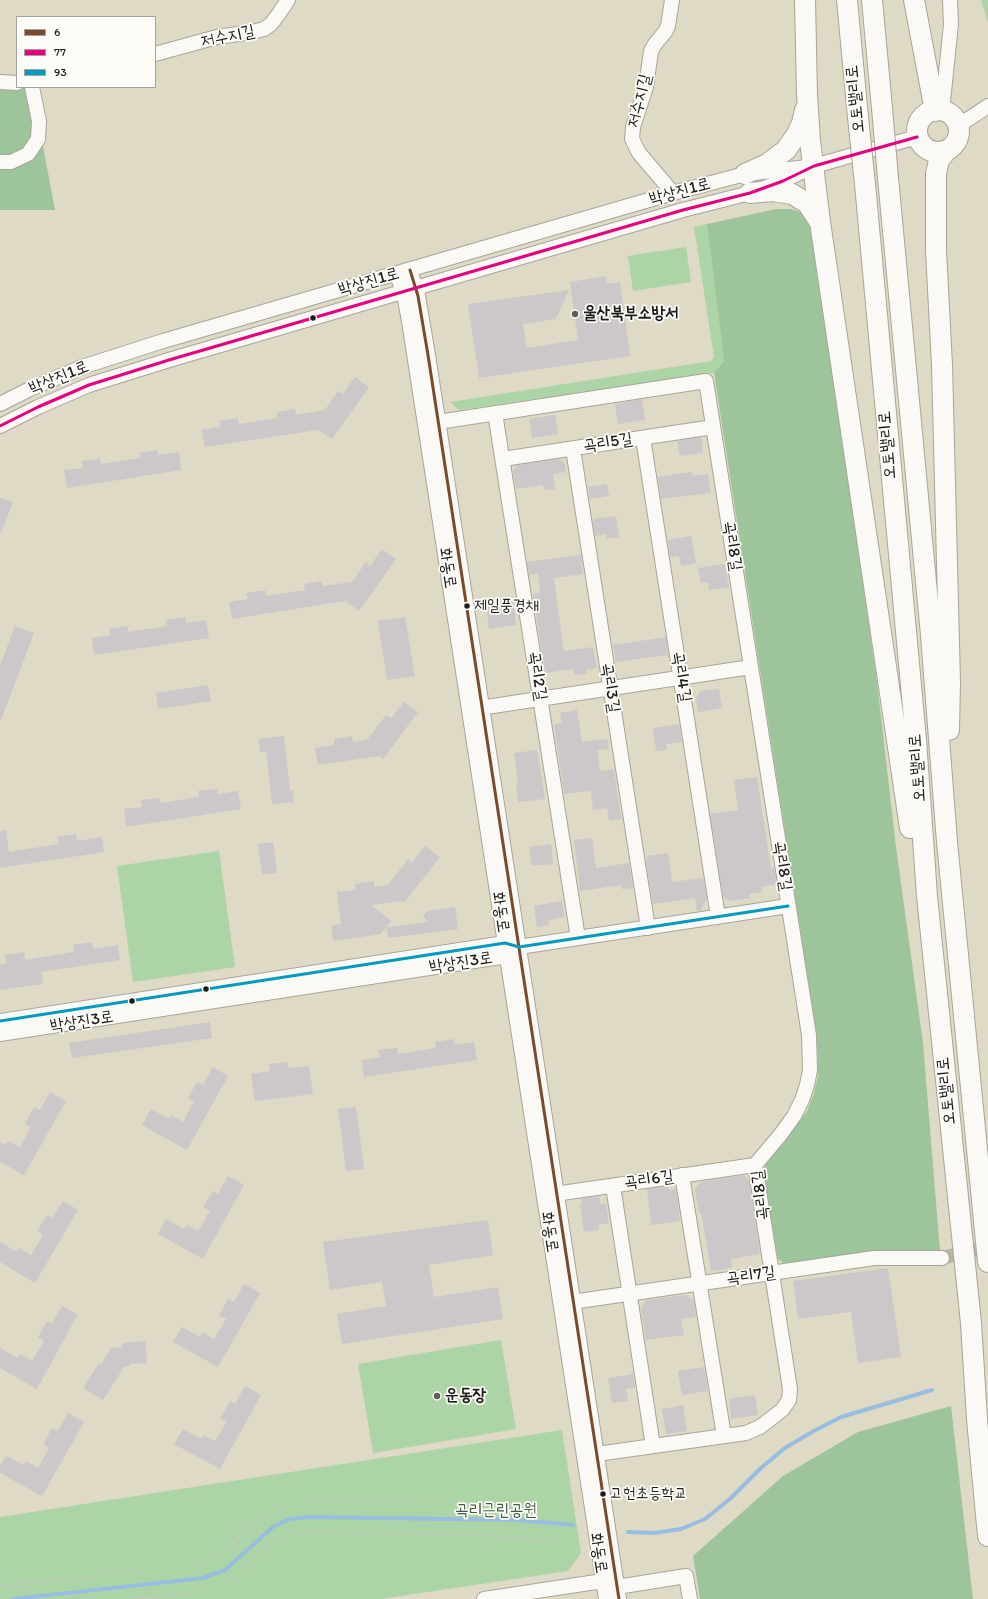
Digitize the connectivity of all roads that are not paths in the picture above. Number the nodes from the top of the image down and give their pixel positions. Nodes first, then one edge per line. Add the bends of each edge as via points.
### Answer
1 (288, 0) edge
2 (672, 0) edge
3 (805, 0) edge
4 (847, 0) edge
5 (872, 0) edge
6 (914, 0) edge
7 (950, 0) edge
8 (156, 54) edge
9 (937, 78) junction
10 (0, 82) edge
11 (16, 83) edge
12 (32, 88) edge
13 (807, 94) junction
14 (988, 106) edge
15 (939, 111) junction
16 (958, 126) junction
17 (917, 137) junction
18 (946, 151) junction
19 (0, 162) edge
20 (814, 166) junction
21 (748, 184) junction
22 (673, 193) junction
23 (820, 222) junction
24 (403, 272) junction
25 (409, 290) junction
26 (0, 404) edge
27 (495, 413) junction
28 (438, 422) junction
29 (0, 426) edge
30 (713, 427) junction
31 (643, 438) junction
32 (573, 448) junction
33 (503, 460) junction
34 (751, 667) junction
35 (681, 678) junction
36 (610, 688) junction
37 (540, 699) junction
38 (476, 709) junction
39 (946, 842) junction
40 (788, 906) junction
41 (718, 917) junction
42 (648, 928) junction
43 (930, 930) junction
44 (578, 938) junction
45 (519, 947) junction
46 (506, 949) junction
47 (0, 1021) edge
48 (0, 1034) edge
49 (755, 1165) junction
50 (682, 1175) junction
51 (613, 1186) junction
52 (550, 1195) junction
53 (942, 1258) tunnel mouth
54 (988, 1262) edge
55 (772, 1272) junction
56 (699, 1283) junction
57 (629, 1293) junction
58 (567, 1302) junction
59 (724, 1436) junction
60 (654, 1446) junction
61 (597, 1454) junction
62 (988, 1536) edge
63 (603, 1581) junction
64 (609, 1596) edge
65 (484, 1599) edge
66 (690, 1599) edge

1 - 8 street, 저수지길 via 278,16 264,29 217,37
2 - 22 street, 저수지길 via 668,26 651,51 646,87 633,127 632,139 639,153
3 - 13 highway
4 - 43 highway, 오토밸리로, bridge via 916,740
5 - 39 highway, 오토밸리로, bridge via 931,635
6 - 9 highway
7 - 9 street via 951,24
9 - 15 highway
10 - 11 street
12 - 19 street via 39,121 38,139 28,154 11,162
13 - 20 highway
13 - 21 highway via 802,123 792,142
14 - 16 street
15 - 16 highway via 952,116
15 - 17 highway via 924,115 920,120
16 - 18 highway via 958,138
17 - 18 highway via 928,150
17 - 20 street, 박상진1로
18 - 39 highway via 939,160 936,174 936,250 942,365 950,682
20 - 21 street, 박상진1로 via 782,169
20 - 21 street, 박상진1로 via 783,181
20 - 23 highway
21 - 22 street, 박상진1로
21 - 23 highway via 792,194 807,203
21 - 25 street, 박상진1로 via 682,210
22 - 24 street, 박상진1로
23 - 43 highway via 909,825
24 - 25 street, 화동로
24 - 26 street, 박상진1로 via 82,367
25 - 28 street, 화동로 via 422,317
25 - 29 street, 박상진1로 via 89,385
25 - 38 street, 화동로 via 409,320
27 - 28 street, 곡리8길
27 - 30 street, 곡리8길 via 706,381
27 - 33 street, 곡리2길
28 - 38 street, 화동로
30 - 31 street, 곡리5길
30 - 34 street, 곡리8길
31 - 32 street, 곡리5길
31 - 35 street, 곡리4길
32 - 33 street, 곡리5길
32 - 36 street, 곡리3길
33 - 37 street, 곡리2길
34 - 35 street
34 - 40 street, 곡리8길
35 - 36 street
35 - 41 street, 곡리4길
36 - 37 street
36 - 42 street, 곡리3길
37 - 38 street
37 - 44 street, 곡리2길
38 - 45 street, 화동로
38 - 46 street, 화동로
39 - 54 highway, 오토밸리로
40 - 41 street
40 - 49 street, 곡리8길 via 809,1035 810,1070 802,1100 794,1116
41 - 42 street
42 - 44 street
43 - 62 highway, 오토밸리로 via 973,1341
44 - 45 street
45 - 46 street, 박상진3로
45 - 52 street, 화동로
46 - 47 street, 박상진3로
46 - 48 street, 박상진3로
46 - 52 street, 화동로
49 - 50 street, 곡리6길
49 - 55 street, 곡리8길
50 - 51 street, 곡리6길
50 - 56 street
51 - 52 street, 곡리6길
51 - 57 street
52 - 58 street, 화동로
53 - 55 street, 곡리7길 via 874,1258
55 - 56 street, 곡리7길
55 - 59 street, 곡리8길 via 790,1389 789,1400 782,1410 753,1431
56 - 57 street, 곡리7길
56 - 59 street
57 - 58 street, 곡리7길
57 - 60 street
58 - 61 street, 화동로
58 - 63 street, 화동로
59 - 60 street, 곡리8길
60 - 61 street, 곡리8길
61 - 64 street, 화동로
63 - 64 street
63 - 65 street
64 - 66 street via 686,1576

